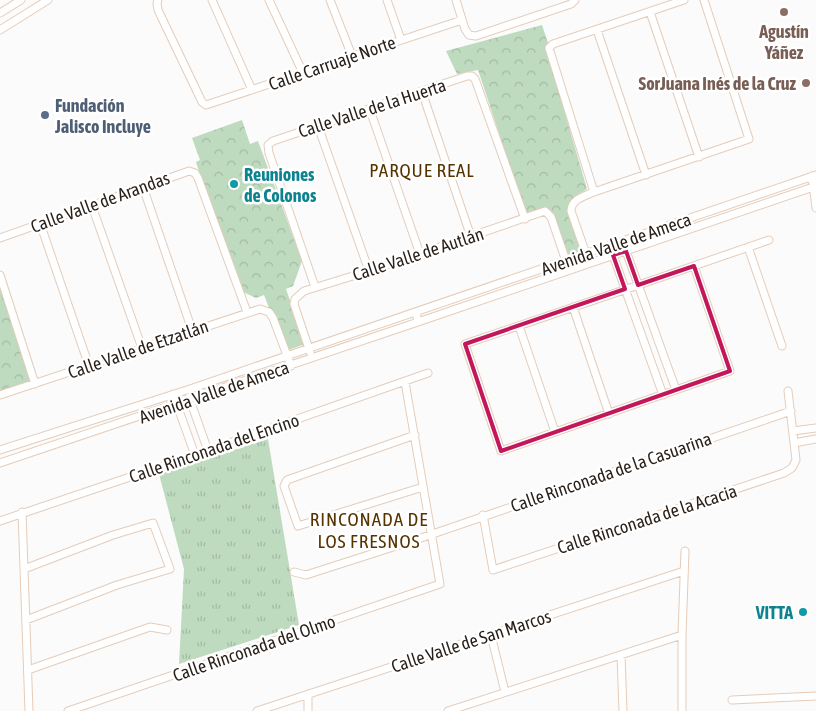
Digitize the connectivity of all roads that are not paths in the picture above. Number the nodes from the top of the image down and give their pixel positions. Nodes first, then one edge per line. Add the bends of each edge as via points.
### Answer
1 (21, 0) edge
2 (48, 0) edge
3 (158, 0) edge
4 (212, 0) edge
5 (269, 0) edge
6 (330, 0) edge
7 (387, 0) edge
8 (456, 0) edge
9 (575, 0) edge
10 (684, 0) edge
11 (704, 0) edge
12 (650, 12) junction
13 (0, 13) edge
14 (462, 20) junction
15 (0, 30) edge
16 (597, 30) junction
17 (402, 40) junction
18 (352, 56) junction
19 (303, 73) junction
20 (252, 90) junction
21 (422, 92) junction
22 (370, 110) junction
23 (318, 126) junction
24 (699, 156) junction
25 (646, 175) junction
26 (814, 176) edge
27 (815, 186) edge
28 (143, 187) junction
29 (594, 192) junction
30 (92, 206) junction
31 (816, 208) edge
32 (525, 219) junction
33 (40, 223) junction
34 (471, 237) junction
35 (0, 238) edge
36 (769, 240) dead end
37 (748, 247) junction
38 (626, 251) junction
39 (420, 254) junction
40 (586, 254) junction
41 (613, 255) junction
42 (566, 261) junction
43 (694, 266) junction
44 (369, 271) junction
45 (0, 275) edge
46 (638, 285) junction
47 (315, 287) junction
48 (625, 289) junction
49 (573, 307) junction
50 (247, 312) junction
51 (416, 312) junction
52 (418, 322) junction
53 (519, 326) junction
54 (192, 330) junction
55 (782, 346) dead end
56 (142, 348) junction
57 (309, 348) junction
58 (287, 356) junction
59 (312, 359) junction
60 (89, 366) junction
61 (291, 366) junction
62 (428, 373) dead end
63 (405, 382) junction
64 (35, 384) junction
65 (187, 390) junction
66 (676, 390) junction
67 (788, 391) dead end
68 (173, 394) junction
69 (663, 395) junction
70 (0, 396) edge
71 (190, 400) junction
72 (177, 405) junction
73 (791, 411) junction
74 (609, 414) junction
75 (816, 428) edge
76 (793, 431) junction
77 (556, 432) junction
78 (414, 436) junction
79 (816, 439) edge
80 (794, 443) junction
81 (0, 450) edge
82 (208, 451) junction
83 (194, 456) junction
84 (0, 464) edge
85 (423, 487) junction
86 (22, 512) junction
87 (483, 515) junction
88 (0, 520) edge
89 (431, 533) junction
90 (685, 551) dead end
91 (24, 569) junction
92 (684, 571) junction
93 (294, 572) dead end
94 (26, 620) junction
95 (167, 630) dead end
96 (491, 635) junction
97 (682, 635) junction
98 (621, 655) junction
99 (28, 670) junction
100 (505, 692) junction
101 (308, 694) junction
102 (816, 696) edge
103 (732, 700) dead end
104 (29, 711) edge
105 (68, 711) edge
106 (257, 711) edge
107 (308, 711) edge
108 (448, 711) edge
109 (623, 711) edge
110 (682, 711) edge

1 - 13 street
2 - 15 street
3 - 20 street, Calle Carruaje Norte via 158,10 202,102 206,105
4 - 20 street
5 - 19 street
6 - 18 street
7 - 17 street
8 - 14 street
9 - 14 street via 476,36 469,35
10 - 12 street
11 - 24 street via 749,139
12 - 16 street
12 - 24 street
14 - 17 street, Calle Carruaje Norte
16 - 25 street
16 - 29 street via 549,48
17 - 18 street, Calle Carruaje Norte
18 - 19 street, Calle Carruaje Norte
19 - 20 street, Calle Carruaje Norte
21 - 22 street, Calle Valle de la Huerta
21 - 32 street, Calle Valle de la Huerta via 472,76
21 - 34 street
22 - 23 street, Calle Valle de la Huerta
22 - 39 street
23 - 44 street
23 - 47 street, Calle Valle de la Huerta via 268,145
24 - 25 street
25 - 29 street
26 - 27 street
26 - 40 street, Avenida Valle de Ameca
27 - 31 street
27 - 38 street, Avenida Valle de Ameca
28 - 30 street, Calle Valle de Arandas
28 - 50 street, Calle Valle de Arandas via 189,171 194,173
28 - 54 street
29 - 40 street via 571,206
30 - 33 street, Calle Valle de Arandas
30 - 56 street
32 - 34 street, Calle Valle de Autlán
32 - 42 street, Calle Valle de Autlán via 545,211 548,213
33 - 35 street, Calle Valle de Arandas
33 - 60 street
34 - 39 street, Calle Valle de Autlán
36 - 37 street
37 - 43 street
37 - 55 street
38 - 41 street, Avenida Valle de Ameca
38 - 46 street
39 - 44 street, Calle Valle de Autlán
40 - 42 street, Avenida Valle de Ameca
41 - 48 street
41 - 52 street, Avenida Valle de Ameca
42 - 51 street, Avenida Valle de Ameca
43 - 46 street
43 - 66 street via 730,371
44 - 47 street, Calle Valle de Autlán
45 - 64 street
46 - 48 street
46 - 66 street
47 - 57 street, Calle Valle de Autlán via 298,295 294,304
48 - 49 street
48 - 69 street
49 - 53 street
49 - 74 street
50 - 54 street, Calle Valle de Etzatlán
50 - 58 street, Calle Valle de Etzatlán via 260,309 269,312
51 - 52 street
51 - 57 street, Avenida Valle de Ameca
52 - 59 street, Avenida Valle de Ameca
53 - 77 street
53 - 77 street via 465,344 501,451
54 - 56 street, Calle Valle de Etzatlán
56 - 60 street, Calle Valle de Etzatlán
57 - 58 street, Avenida Valle de Ameca
57 - 59 street
58 - 61 street
58 - 65 street, Avenida Valle de Ameca
59 - 61 street, Avenida Valle de Ameca
60 - 64 street, Calle Valle de Etzatlán
61 - 71 street, Avenida Valle de Ameca
62 - 63 street, Calle Rinconada del Encino
63 - 78 street
63 - 82 street, Calle Rinconada del Encino
64 - 70 street, Calle Valle de Etzatlán
65 - 68 street, Avenida Valle de Ameca
65 - 71 street
66 - 69 street
67 - 73 street
68 - 72 street
68 - 81 street, Avenida Valle de Ameca
69 - 74 street
71 - 72 street, Avenida Valle de Ameca
71 - 82 street
72 - 83 street
72 - 84 street, Avenida Valle de Ameca
73 - 76 street
73 - 87 street, Calle Rinconada de la Casuarina
74 - 77 street
75 - 76 street
76 - 80 street
78 - 85 street
78 - 85 street via 287,480 284,486 296,525 300,526
79 - 80 street
80 - 87 street, Calle Rinconada de la Acacia via 796,460 784,473 493,570
82 - 83 street, Calle Rinconada del Encino
83 - 86 street, Calle Rinconada del Encino
85 - 89 street
86 - 88 street, Calle Rinconada del Encino
86 - 91 street
87 - 89 street, Calle Rinconada de la Casuarina
89 - 93 street, Calle Rinconada de la Casuarina via 306,575
89 - 105 street, Calle Rinconada del Olmo via 440,584
90 - 92 street
91 - 94 street
91 - 94 street via 153,523 170,569 117,585
92 - 96 street, Calle Valle de San Marcos
92 - 97 street
94 - 99 street
95 - 99 street via 150,627
96 - 100 street
96 - 101 street, Calle Valle de San Marcos
97 - 98 street
97 - 110 street
98 - 100 street
98 - 109 street
99 - 104 street
100 - 108 street
101 - 106 street, Calle Valle de San Marcos
101 - 107 street
102 - 103 street

